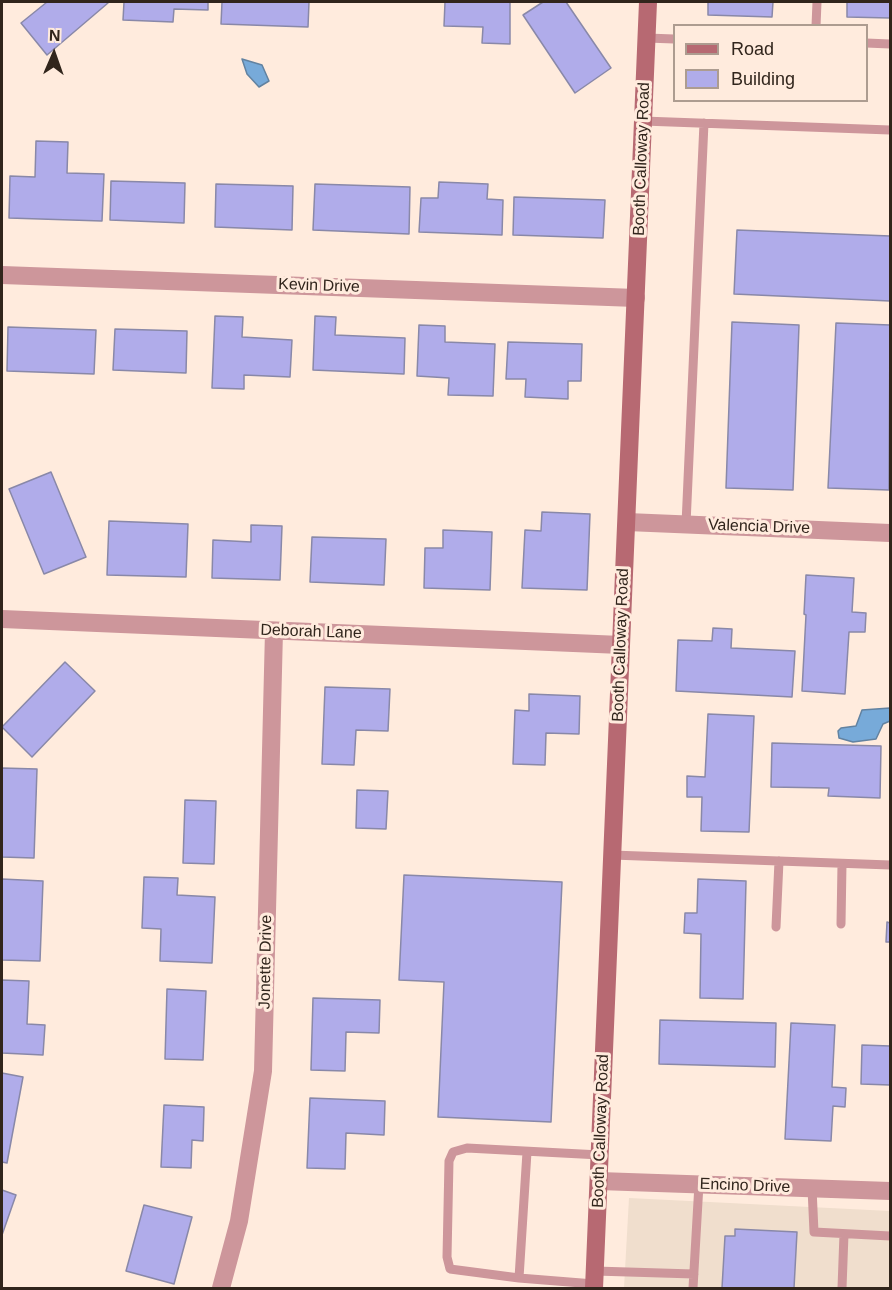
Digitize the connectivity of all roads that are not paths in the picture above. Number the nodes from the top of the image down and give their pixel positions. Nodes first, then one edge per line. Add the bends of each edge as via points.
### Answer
1 (648, 2) edge
2 (817, 2) edge
3 (816, 24) edge
4 (647, 38) junction
5 (673, 39) edge
6 (868, 43) edge
7 (891, 44) edge
8 (643, 121) junction
9 (704, 123) junction
10 (891, 130) edge
11 (2, 275) edge
12 (636, 298) junction
13 (627, 522) junction
14 (686, 524) junction
15 (891, 533) edge
16 (2, 619) edge
17 (274, 631) junction
18 (621, 645) junction
19 (612, 855) junction
20 (779, 861) junction
21 (842, 864) junction
22 (891, 865) edge
23 (841, 924) dead end
24 (776, 927) dead end
25 (527, 1152) junction
26 (600, 1155) junction
27 (599, 1180) junction
28 (699, 1184) junction
29 (812, 1188) junction
30 (891, 1191) edge
31 (844, 1234) junction
32 (891, 1236) edge
33 (694, 1274) junction
34 (519, 1278) junction
35 (594, 1281) edge
36 (221, 1288) edge
37 (693, 1288) edge
38 (842, 1288) edge

1 - 4 street, Booth Calloway Road
2 - 3 lane
4 - 5 lane
4 - 8 street, Booth Calloway Road
6 - 7 lane
8 - 9 lane
8 - 12 street, Booth Calloway Road
9 - 10 lane
9 - 14 lane
11 - 12 street, Kevin Drive
12 - 13 street, Booth Calloway Road
13 - 14 street, Valencia Drive
13 - 18 street, Booth Calloway Road
14 - 15 street, Valencia Drive
16 - 17 street, Deborah Lane
17 - 18 street, Deborah Lane
17 - 36 street, Jonette Drive via 263,1071 239,1221
18 - 19 street, Booth Calloway Road
19 - 20 lane
19 - 26 street, Booth Calloway Road
20 - 21 lane
20 - 24 lane
21 - 22 lane
21 - 23 lane
25 - 26 lane
25 - 34 lane
25 - 34 lane via 467,1149 453,1152 449,1161 450,1269
26 - 27 street, Booth Calloway Road
27 - 28 street, Encino Drive
27 - 35 street, Booth Calloway Road
28 - 29 street, Encino Drive
28 - 33 lane
29 - 30 street, Encino Drive
29 - 31 lane via 814,1232
31 - 32 lane
31 - 38 lane
33 - 35 lane
33 - 37 lane
34 - 35 lane

